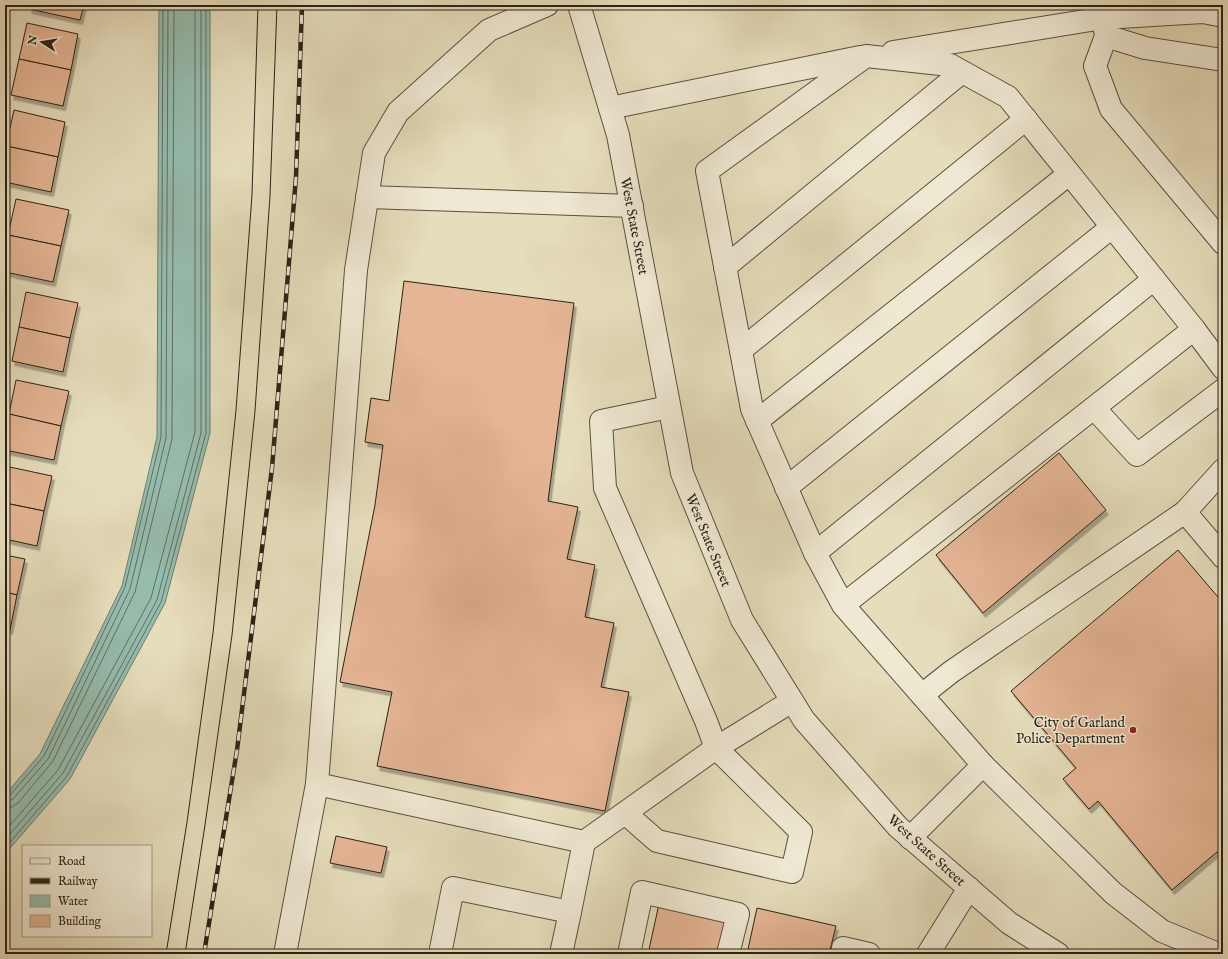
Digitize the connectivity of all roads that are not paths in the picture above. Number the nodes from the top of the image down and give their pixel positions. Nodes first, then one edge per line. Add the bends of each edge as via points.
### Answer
1 (546, 5) edge
2 (579, 5) edge
3 (1223, 16) edge
4 (1105, 27) junction
5 (866, 56) junction
6 (1223, 60) edge
7 (962, 72) junction
8 (610, 108) junction
9 (1026, 120) junction
10 (1070, 174) junction
11 (367, 197) junction
12 (632, 206) junction
13 (1112, 227) junction
14 (1223, 243) edge
15 (725, 267) junction
16 (1154, 279) junction
17 (1194, 329) junction
18 (741, 350) junction
19 (1223, 368) edge
20 (1223, 390) edge
21 (669, 407) junction
22 (1094, 408) junction
23 (757, 421) junction
24 (1223, 470) edge
25 (786, 488) junction
26 (1185, 512) junction
27 (815, 553) junction
28 (1223, 557) edge
29 (843, 605) junction
30 (922, 695) junction
31 (792, 700) junction
32 (716, 748) junction
33 (984, 765) junction
34 (317, 784) junction
35 (625, 813) junction
36 (910, 838) junction
37 (584, 842) junction
38 (969, 888) junction
39 (570, 912) junction
40 (285, 954) edge
41 (440, 954) edge
42 (561, 954) edge
43 (629, 954) edge
44 (728, 954) edge
45 (842, 954) edge
46 (870, 954) edge
47 (928, 954) edge
48 (1058, 954) edge
49 (1218, 954) edge

1 - 11 street via 489,30 398,112 374,153
2 - 8 street, West State Street
3 - 4 street via 1203,12
4 - 5 street
4 - 6 street via 1145,48
4 - 14 street via 1095,66 1111,109
5 - 7 street via 950,65
5 - 8 street
5 - 15 street via 706,171
7 - 9 street via 1008,97
7 - 15 street
8 - 12 street, West State Street via 618,134
9 - 10 street
9 - 18 street
10 - 13 street
10 - 23 street
11 - 12 street
11 - 34 street via 356,270
12 - 21 street, West State Street
13 - 16 street
13 - 25 street
15 - 18 street
16 - 17 street
16 - 27 street
17 - 19 street
17 - 22 street
18 - 23 street via 752,409
20 - 22 street via 1137,455
21 - 31 street, West State Street via 682,473 742,620
21 - 32 street via 601,421 605,488
22 - 29 street
23 - 25 street
24 - 26 street
25 - 27 street
26 - 28 street
26 - 30 street via 951,672
27 - 29 street
29 - 30 street
30 - 33 street
31 - 32 street
31 - 36 street, West State Street via 804,720
32 - 35 street
32 - 35 street via 801,832 792,872 656,841
33 - 36 street
33 - 49 street via 1113,893 1162,931
34 - 37 street
34 - 40 street
35 - 37 street
36 - 38 street, West State Street
37 - 39 street
38 - 47 street
38 - 48 street, West State Street via 1009,923
39 - 41 street via 453,888
39 - 42 street
43 - 44 street via 642,892 738,914
45 - 46 street via 843,948

